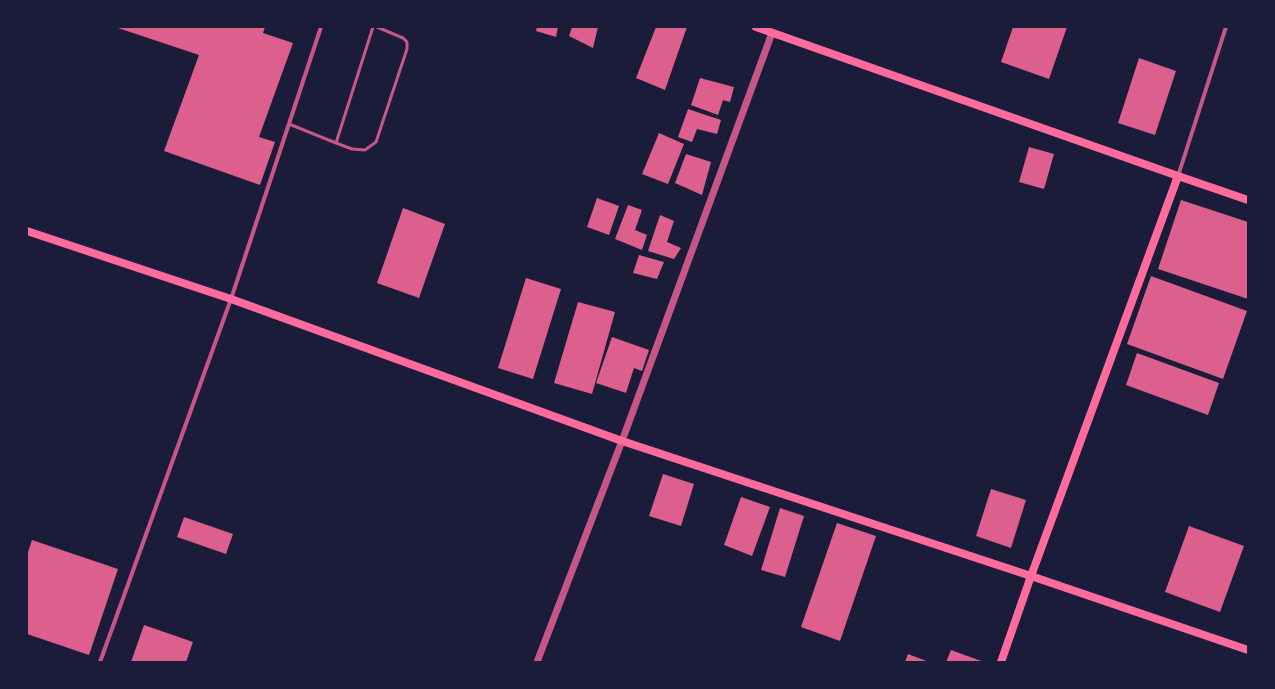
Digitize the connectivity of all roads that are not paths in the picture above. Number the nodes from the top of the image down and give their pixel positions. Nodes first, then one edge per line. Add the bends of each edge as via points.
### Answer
1 (321, 27) edge
2 (374, 27) edge
3 (377, 27) edge
4 (756, 27) edge
5 (1226, 27) edge
6 (772, 30) edge
7 (289, 124) junction
8 (336, 143) junction
9 (1178, 176) junction
10 (1248, 200) edge
11 (27, 231) edge
12 (231, 299) junction
13 (622, 441) junction
14 (1031, 576) junction
15 (1248, 650) edge
16 (100, 662) edge
17 (537, 662) edge
18 (1001, 662) edge

1 - 7 street
2 - 8 lane
3 - 8 lane via 404,38 407,49 376,142 365,150 352,149
4 - 6 main road
5 - 9 street
6 - 9 main road
6 - 13 street
7 - 8 lane
7 - 12 street
9 - 10 main road
9 - 14 main road
11 - 12 main road
12 - 13 main road
12 - 16 street
13 - 14 main road
13 - 17 street
14 - 15 main road
14 - 18 main road

